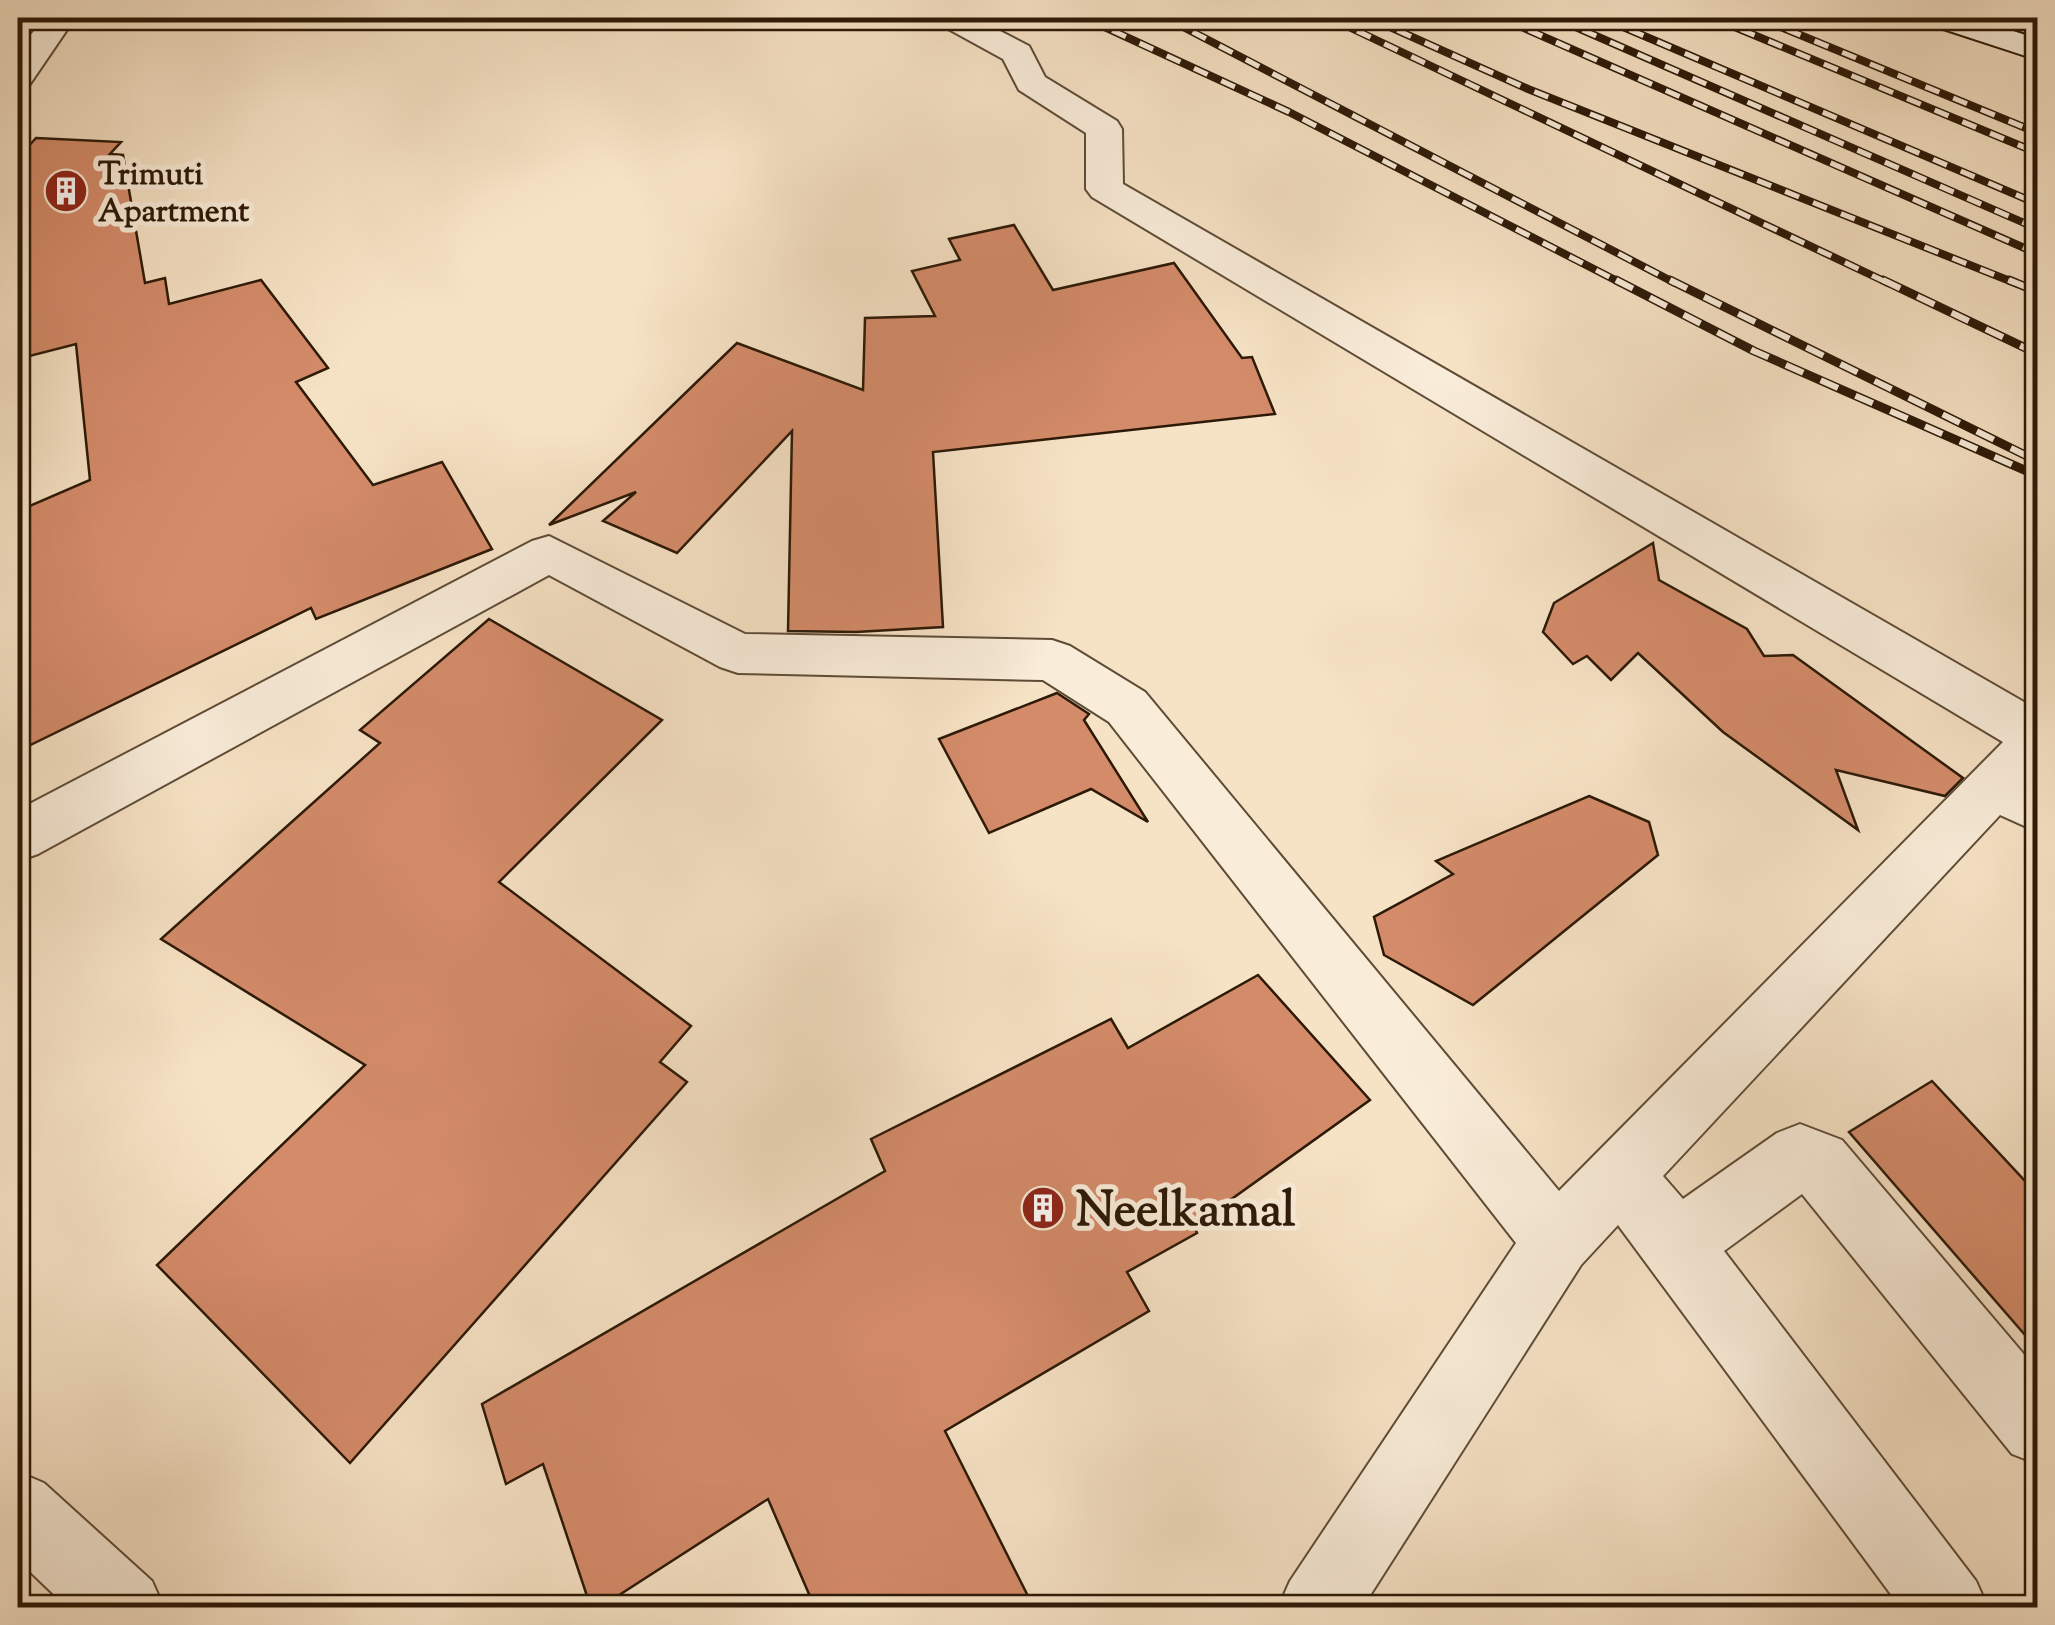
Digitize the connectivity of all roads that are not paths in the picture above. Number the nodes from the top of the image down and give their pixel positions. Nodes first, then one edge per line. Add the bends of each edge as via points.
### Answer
1 (59, 18) edge
2 (952, 18) edge
3 (1942, 18) edge
4 (2014, 18) edge
5 (2038, 25) edge
6 (2038, 50) edge
7 (18, 77) edge
8 (2038, 737) edge
9 (2016, 797) edge
10 (18, 837) edge
11 (1619, 1176) junction
12 (1557, 1242) junction
13 (1676, 1244) junction
14 (2038, 1428) edge
15 (18, 1509) edge
16 (125, 1608) edge
17 (1317, 1608) edge
18 (1948, 1608) edge

1 - 7 street
2 - 8 street via 1017,53 1031,83 1104,129 1105,189
3 - 6 street
4 - 5 street
8 - 9 street
9 - 11 street
10 - 12 street via 549,554 738,653 1052,660 1127,707
11 - 12 street
11 - 13 street
12 - 17 street
13 - 14 street via 1800,1156 1819,1163
13 - 18 street
15 - 16 street

